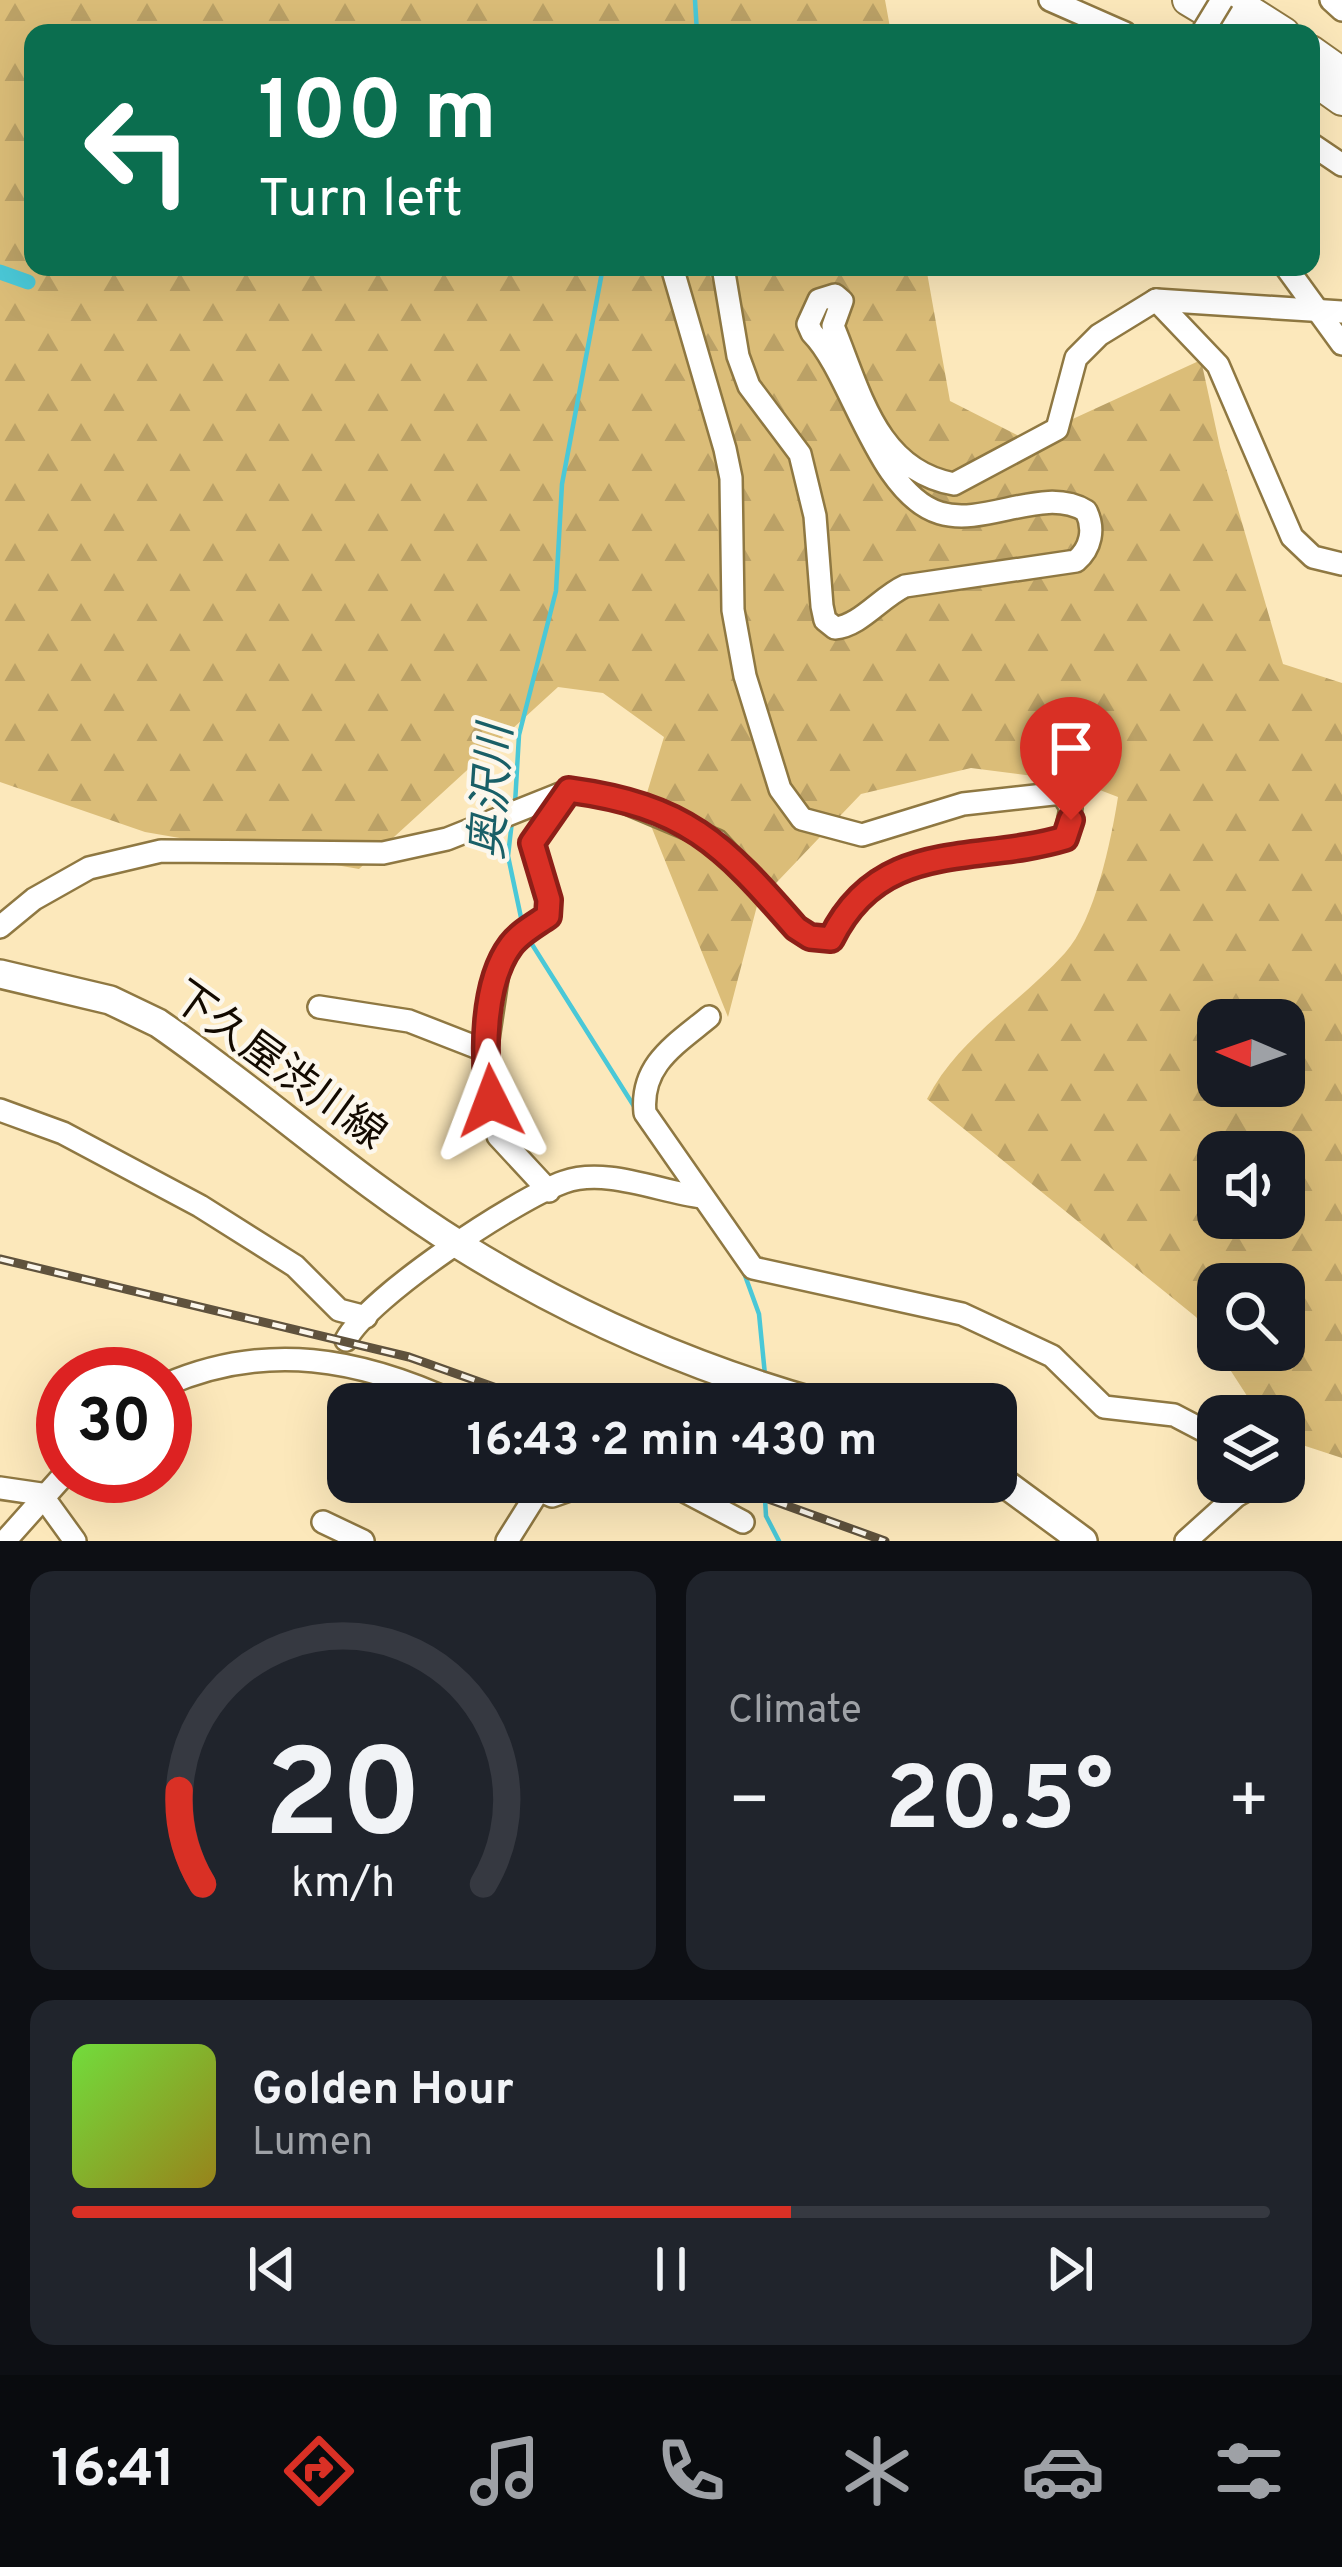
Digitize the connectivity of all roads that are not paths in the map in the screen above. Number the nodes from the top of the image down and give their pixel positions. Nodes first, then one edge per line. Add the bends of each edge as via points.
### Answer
1 (1050, 0) edge
2 (1188, 0) edge
3 (1232, 0) edge
4 (1330, 0) edge
5 (1342, 10) edge
6 (1105, 24) edge
7 (1228, 24) edge
8 (1270, 24) edge
9 (674, 276) edge
10 (725, 276) edge
11 (1295, 276) edge
12 (1156, 300) junction
13 (1330, 312) edge
14 (1342, 344) edge
15 (1342, 564) edge
16 (569, 790) junction
17 (0, 927) edge
18 (0, 974) edge
19 (320, 1007) dead end
20 (709, 1017) dead end
21 (486, 1051) junction
22 (0, 1111) edge
23 (549, 1191) junction
24 (702, 1197) junction
25 (458, 1244) junction
26 (366, 1317) junction
27 (342, 1354) junction
28 (192, 1375) edge
29 (409, 1383) edge
30 (752, 1383) edge
31 (1197, 1427) edge
32 (0, 1488) edge
33 (1017, 1492) edge
34 (36, 1493) edge
35 (36, 1501) edge
36 (48, 1503) edge
37 (527, 1503) edge
38 (707, 1503) edge
39 (1228, 1503) edge
40 (322, 1522) dead end
41 (743, 1522) dead end
42 (5, 1541) edge
43 (75, 1541) edge
44 (363, 1541) edge
45 (507, 1541) edge
46 (1084, 1541) edge
47 (1186, 1541) edge

1 - 6 street
2 - 7 highway
3 - 8 highway
4 - 5 street
9 - 16 street via 731,478 733,610 745,676 791,804 802,819 862,835 963,804 1062,793 1070,831 1041,845 933,856 904,869 861,893 831,939 796,928 697,829 610,796
10 - 12 street via 749,386 800,454 829,625 843,628 905,586 1076,561 1090,520 1065,502 970,515 927,506 873,443 812,333 819,300 842,301 833,326 871,421 904,466 954,484 1057,429 1076,358
11 - 13 street
12 - 13 street
12 - 15 street via 1218,365 1292,537 1313,556
13 - 14 street
16 - 17 street via 447,839 383,854 160,851 89,868
16 - 21 street via 532,843 548,916 513,941 499,965
18 - 25 main road, 下久屋渋川線 via 110,1000 158,1024
19 - 21 street via 410,1021
20 - 24 street via 656,1062 643,1089 645,1113
21 - 23 street via 497,1136
22 - 26 street via 64,1133 200,1206 295,1266 339,1310
23 - 24 street via 598,1179
23 - 25 street
24 - 31 street via 753,1268 962,1313 1052,1356 1104,1407 1174,1415
25 - 26 street
25 - 30 main road, 下久屋渋川線 via 667,1355
26 - 27 street
27 - 28 street via 238,1359
27 - 29 street
32 - 34 street
33 - 46 main road
35 - 42 street
36 - 43 street
37 - 45 street
38 - 41 street
39 - 47 street
40 - 44 street

